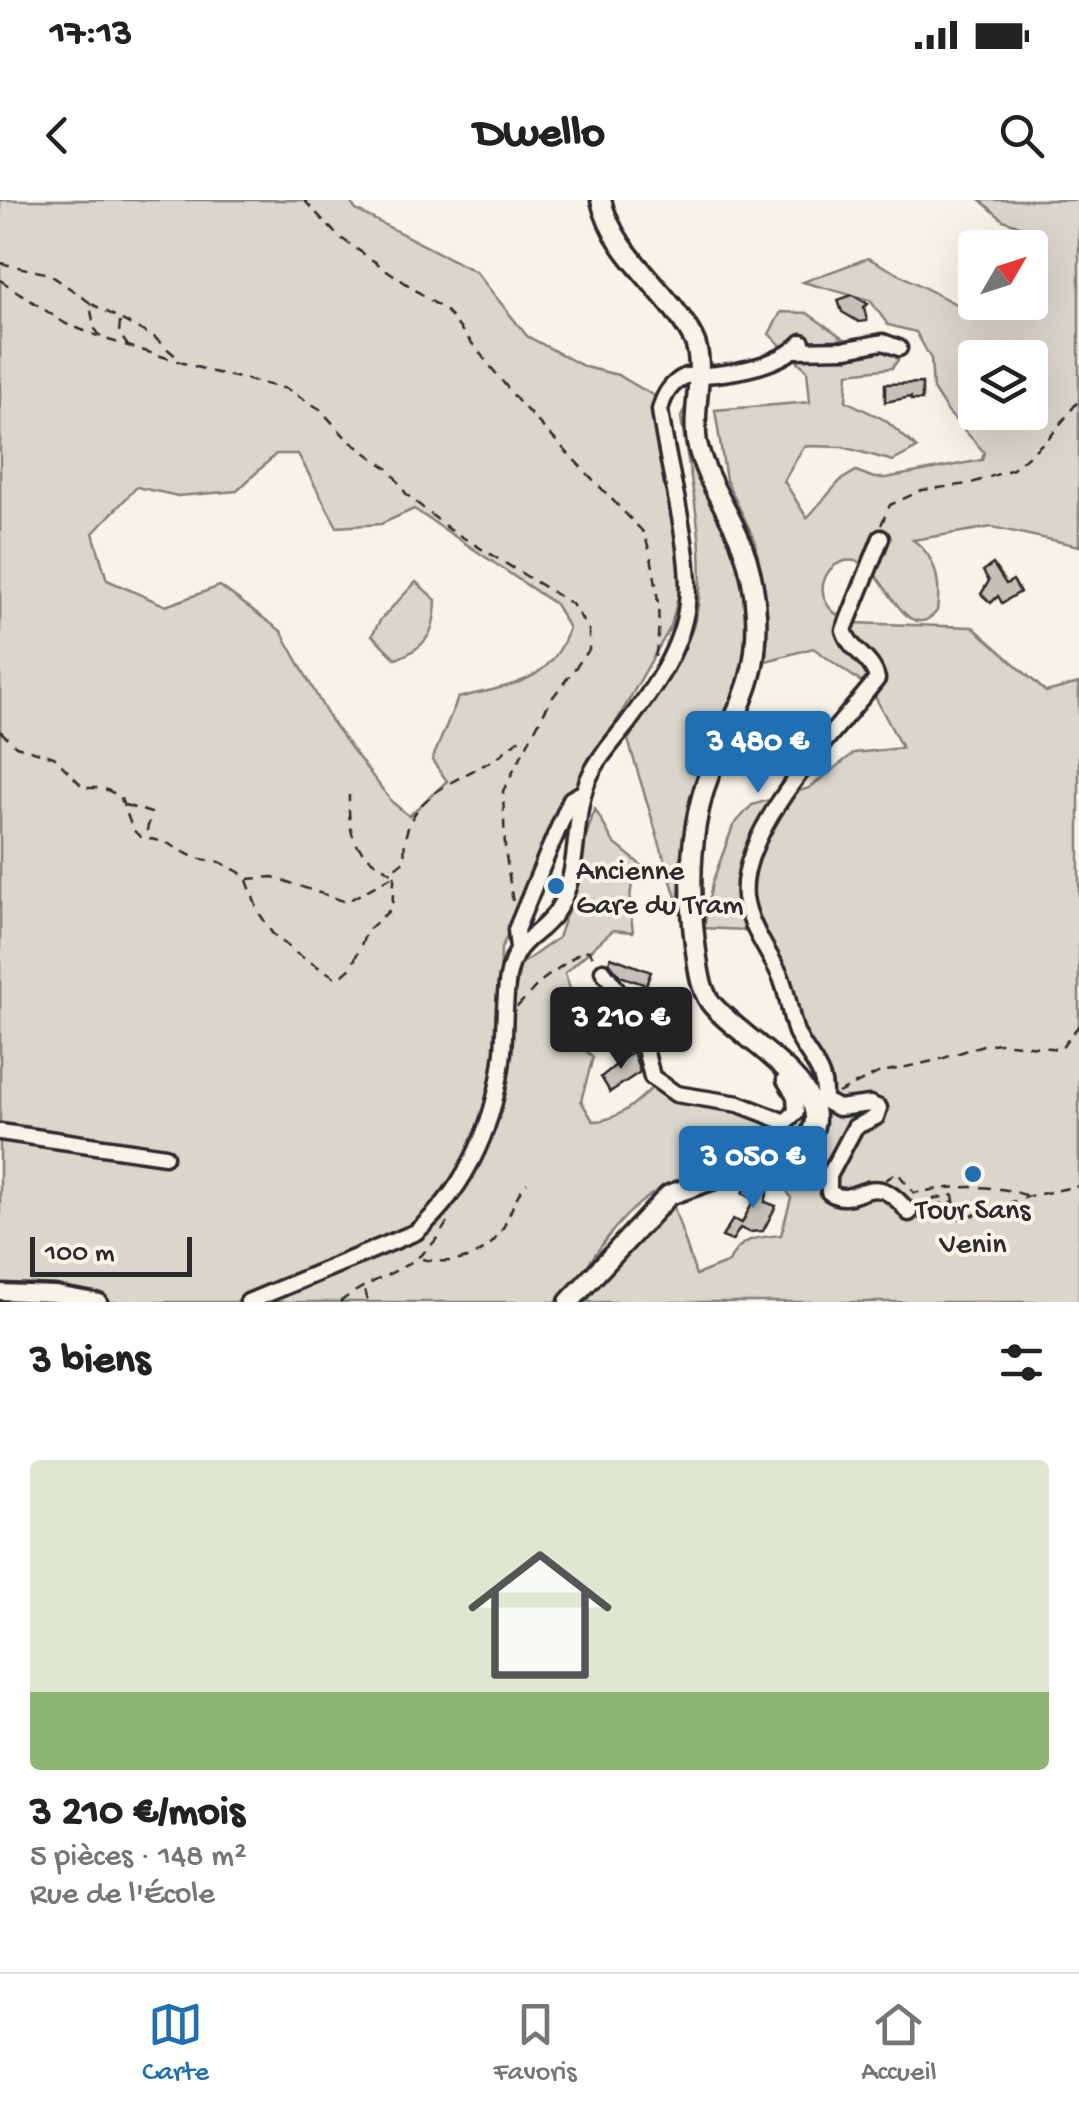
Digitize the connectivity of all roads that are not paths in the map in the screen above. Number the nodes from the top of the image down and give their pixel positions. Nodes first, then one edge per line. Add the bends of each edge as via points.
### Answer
1 (601, 200) edge
2 (899, 348) dead end
3 (697, 376) junction
4 (881, 538) road end
5 (584, 792) junction
6 (518, 949) junction
7 (603, 971) road end
8 (790, 1074) junction
9 (818, 1102) junction
10 (0, 1132) edge
11 (165, 1156) dead end
12 (909, 1213) road end
13 (0, 1292) edge
14 (98, 1302) edge
15 (248, 1302) edge
16 (569, 1302) edge

1 - 3 main road via 617,239 692,335
2 - 3 street via 883,342 847,349 798,346 748,369
3 - 5 street via 677,380 660,410 687,574 680,636
3 - 8 main road via 698,444 746,556 757,630 746,695 699,813 689,884 696,953 708,998
4 - 9 street via 844,630 877,680 781,801 757,838 746,873 745,896 759,938 780,974 797,1033 822,1075 826,1090
5 - 6 street via 571,799 518,924
5 - 6 street via 563,898
6 - 15 street via 508,976 493,1102 461,1180 416,1232
7 - 8 street via 637,1016 652,1077 676,1094 739,1104 784,1122 796,1112 785,1080
8 - 9 main road
9 - 12 street via 879,1108 876,1117 855,1127 829,1176 829,1192 842,1196 880,1188 896,1195
9 - 16 main road via 804,1143 664,1198
10 - 11 street
13 - 14 street

